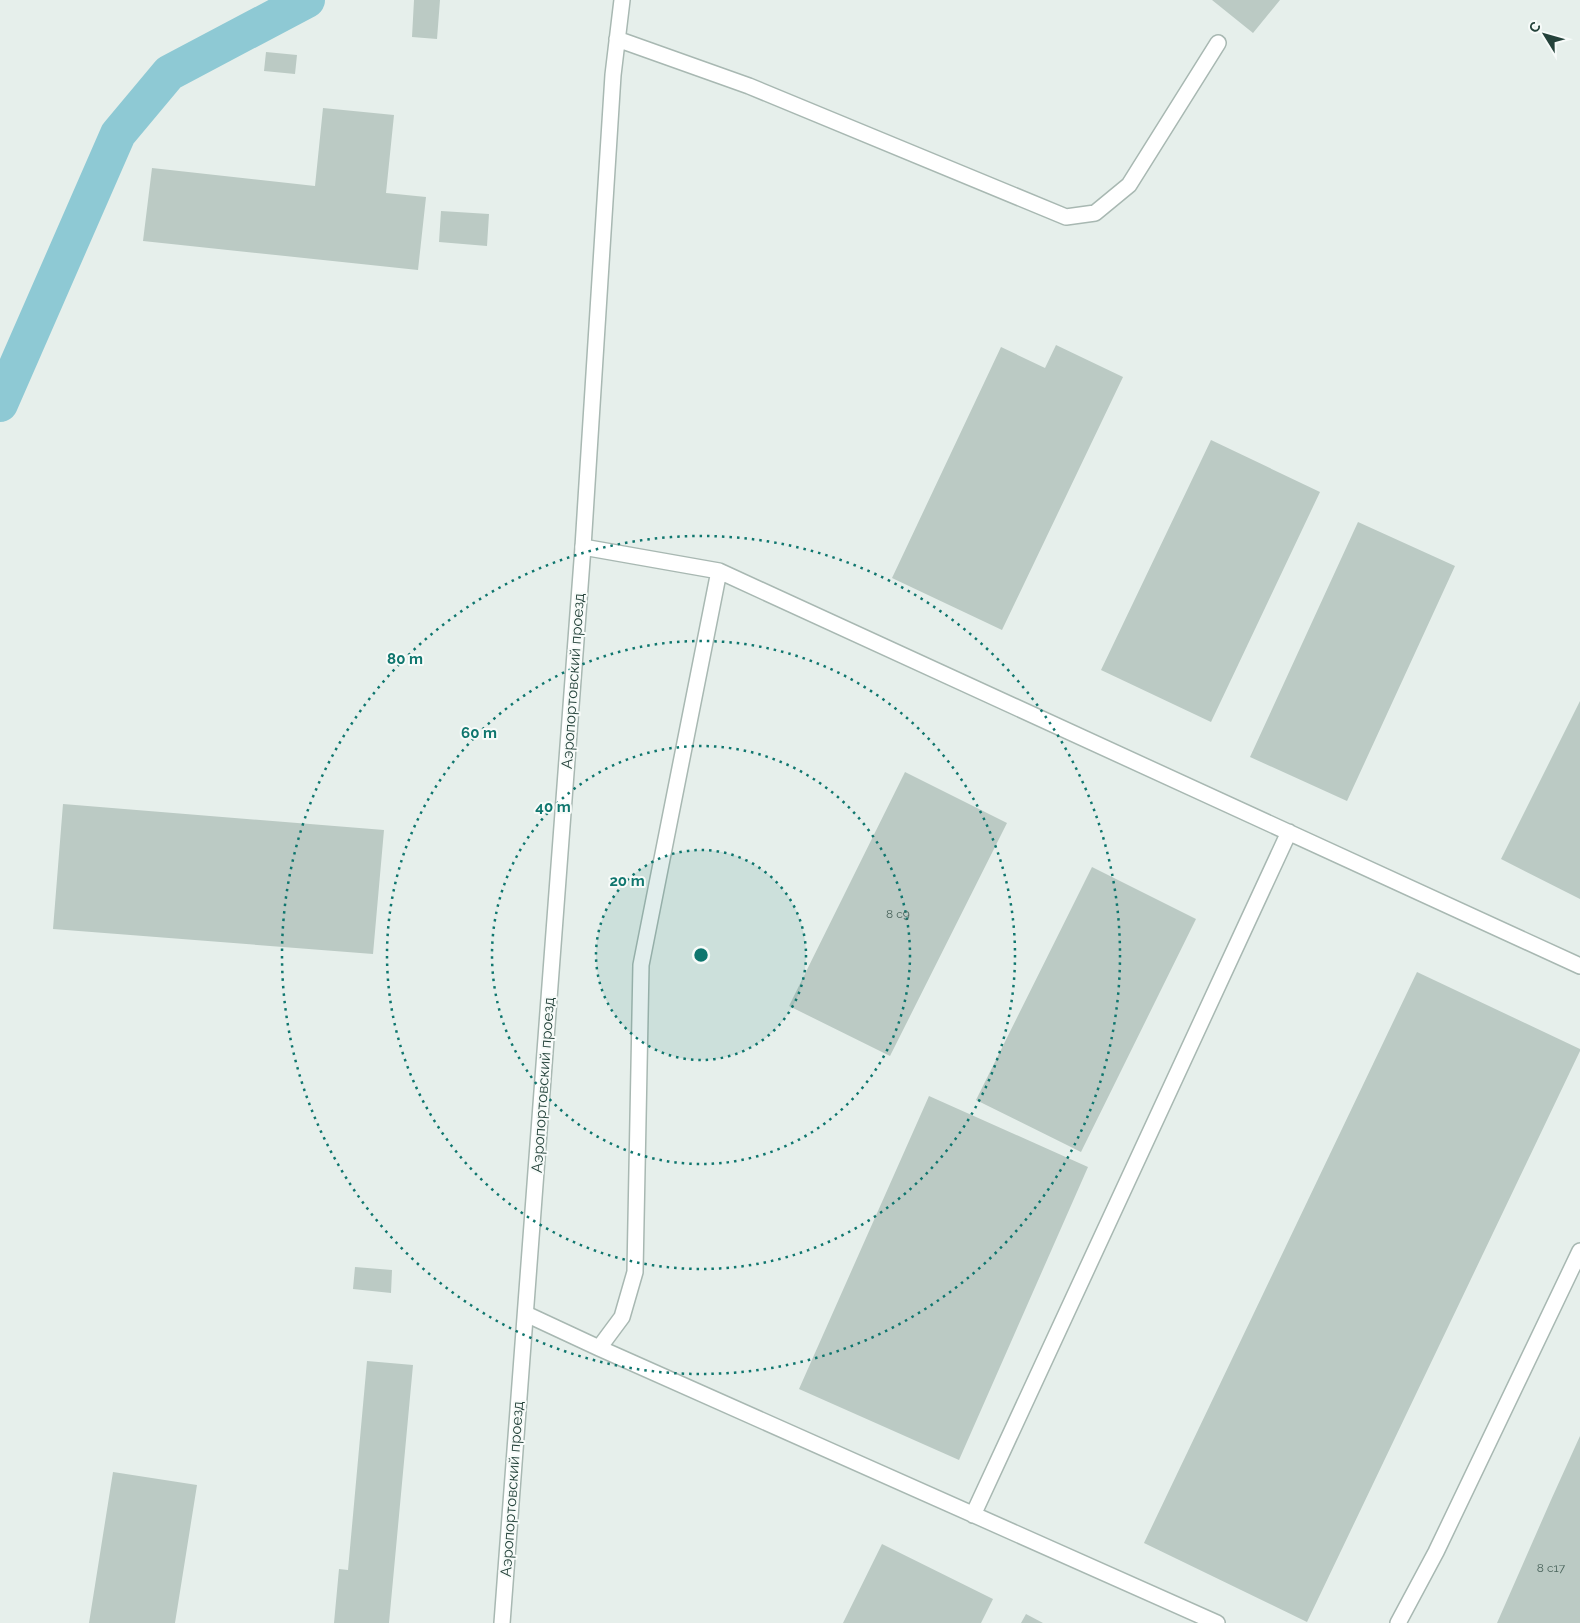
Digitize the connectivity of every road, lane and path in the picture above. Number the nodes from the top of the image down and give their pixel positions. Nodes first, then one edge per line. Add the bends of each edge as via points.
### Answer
1 (622, 0) edge
2 (617, 39) junction
3 (1218, 43) dead end
4 (583, 547) junction
5 (719, 570) junction
6 (1289, 832) junction
7 (1580, 966) edge
8 (1580, 1251) edge
9 (526, 1314) junction
10 (599, 1348) junction
11 (973, 1515) junction
12 (502, 1623) edge
13 (1217, 1623) edge
14 (1398, 1623) edge

1 - 2 street, Аэропортовский проезд
2 - 3 street via 749,86 1066,217 1095,213 1129,185
2 - 4 street, Аэропортовский проезд
4 - 5 street
4 - 9 street, Аэропортовский проезд
5 - 6 street
5 - 10 street via 640,965 635,1272 622,1317
6 - 7 street
6 - 11 street
8 - 14 street via 1436,1552
9 - 10 street
9 - 12 street, Аэропортовский проезд
10 - 11 street
11 - 13 street

